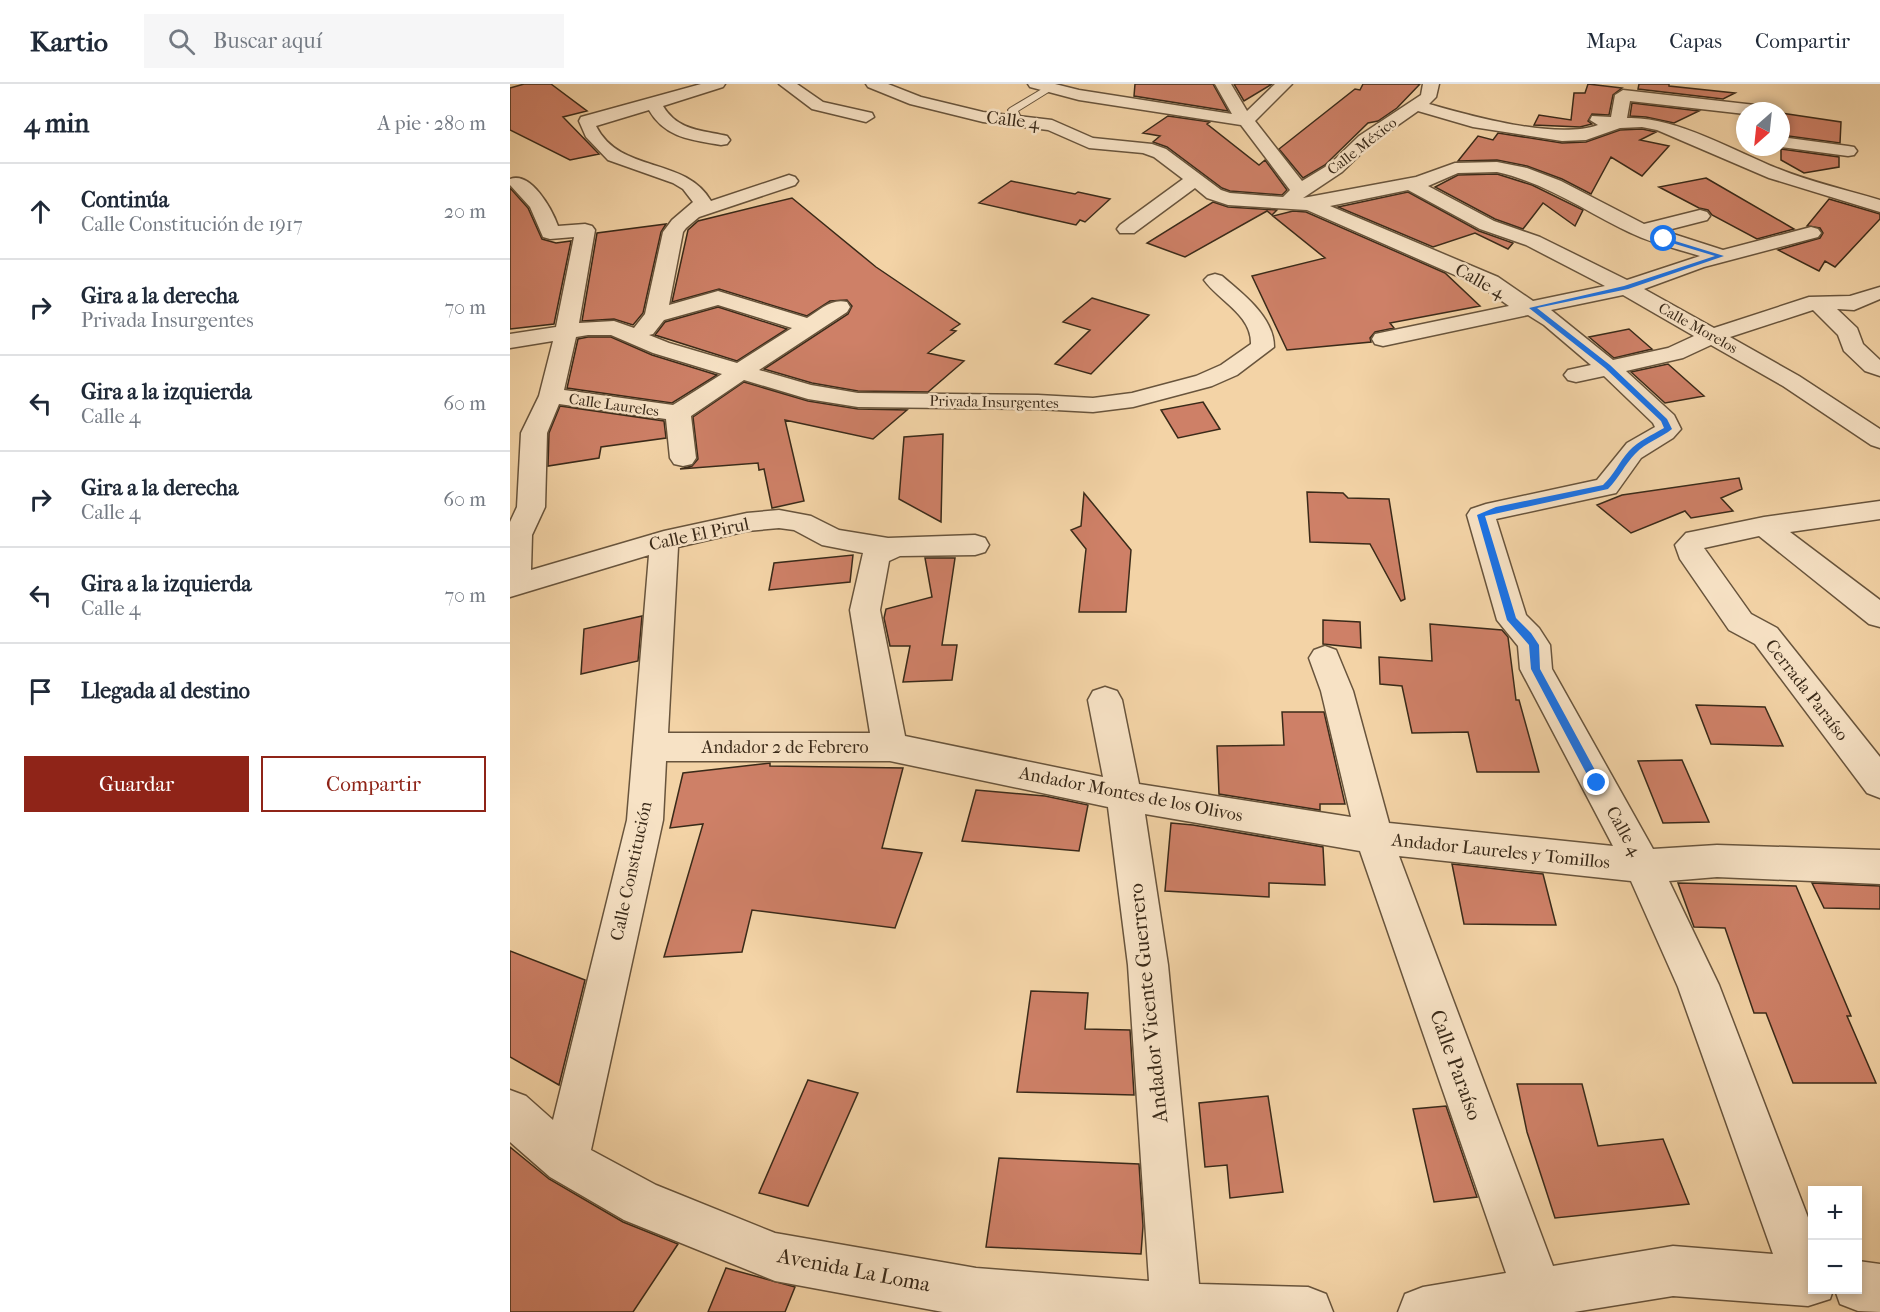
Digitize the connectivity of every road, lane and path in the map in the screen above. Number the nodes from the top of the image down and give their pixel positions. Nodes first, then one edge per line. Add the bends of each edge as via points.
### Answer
1 (717, 84) edge
2 (787, 84) edge
3 (874, 84) edge
4 (1223, 84) edge
5 (1284, 84) edge
6 (1431, 84) edge
7 (1043, 86) edge
8 (654, 104) junction
9 (1416, 105) junction
10 (1736, 108) edge
11 (866, 117) dead end
12 (1584, 118) dead end
13 (1017, 120) junction
14 (1246, 121) junction
15 (1473, 122) junction
16 (1618, 123) junction
17 (1669, 128) junction
18 (1714, 130) dead end
19 (1461, 136) dead end
20 (721, 140) dead end
21 (1790, 143) edge
22 (1450, 150) dead end
23 (1848, 151) dead end
24 (1449, 170) junction
25 (1194, 180) junction
26 (789, 181) dead end
27 (517, 182) dead end
28 (1411, 184) junction
29 (1298, 200) junction
30 (1880, 206) edge
31 (696, 212) junction
32 (1700, 216) dead end
33 (1127, 229) dead end
34 (1642, 231) junction
35 (1811, 233) dead end
36 (1721, 256) junction
37 (1215, 280) dead end
38 (1626, 288) junction
39 (1880, 293) edge
40 (1817, 302) junction
41 (839, 307) dead end
42 (1532, 308) junction
43 (657, 315) junction
44 (811, 326) junction
45 (567, 332) junction
46 (1712, 336) junction
47 (638, 337) junction
48 (1383, 339) dead end
49 (510, 341) edge
50 (1880, 369) edge
51 (739, 371) junction
52 (1592, 371) junction
53 (551, 396) junction
54 (678, 413) junction
55 (1880, 440) edge
56 (683, 458) dead end
57 (1880, 510) edge
58 (1764, 526) junction
59 (664, 540) junction
60 (975, 545) dead end
61 (888, 548) junction
62 (513, 586) edge
63 (1880, 616) edge
64 (1325, 658) dead end
65 (1105, 700) dead end
66 (650, 747) junction
67 (890, 747) junction
68 (1880, 783) edge
69 (1124, 796) junction
70 (1374, 837) junction
71 (1643, 866) junction
72 (1880, 867) edge
73 (510, 1112) edge
74 (566, 1161) junction
75 (1808, 1276) edge
76 (1808, 1281) edge
77 (1862, 1287) edge
78 (1880, 1289) edge
79 (1538, 1293) junction
80 (1176, 1308) junction
81 (1308, 1312) edge
82 (1423, 1312) edge

1 - 8 street
2 - 11 street via 818,106
3 - 13 street, Calle 4 via 916,101 983,117
4 - 14 street
5 - 14 street
6 - 9 street, Calle México via 1428,97
7 - 13 lane via 1013,110
7 - 14 street
8 - 20 street via 668,126
8 - 31 street via 587,121 587,127 607,152 623,161 669,174 699,193 703,203
9 - 15 street
9 - 29 street, Calle México via 1365,140
10 - 16 street via 1623,95
12 - 16 street
13 - 25 street, Calle 4 via 1052,125 1089,143 1146,148 1160,153
14 - 29 street
15 - 16 street via 1562,136 1586,135
15 - 19 street
16 - 17 street via 1642,122
17 - 18 street
17 - 30 street via 1775,174
21 - 23 street
22 - 24 street via 1444,162
24 - 28 street
24 - 34 street via 1475,166 1521,172
25 - 29 street, Calle 4 via 1228,199
25 - 33 street
26 - 31 street
27 - 45 street via 535,198 550,233 585,230
28 - 29 street
28 - 38 street, Calle Morelos via 1487,225 1533,241
29 - 42 street, Calle 4 via 1490,282
31 - 43 street via 678,223 673,232
32 - 34 street
34 - 36 street
35 - 36 street
36 - 38 street
37 - 51 street, Privada Insurgentes via 1257,326 1262,348 1204,381 1132,400 1093,405 858,400 808,392
38 - 42 street
38 - 46 street, Calle Morelos
39 - 40 street via 1854,303
40 - 46 street
40 - 50 street via 1849,333 1851,346
41 - 44 street
42 - 48 street
42 - 52 street, Calle 4 via 1552,321
43 - 44 street via 718,298
43 - 47 street
44 - 51 street
45 - 47 street, Privada Insurgentes via 614,328
45 - 49 street, Privada Insurgentes
45 - 53 street
46 - 52 street via 1675,353
46 - 55 street, Calle Morelos via 1791,381
47 - 51 street, Privada Insurgentes via 661,348
51 - 54 street
52 - 71 street, Calle 4 via 1665,420 1668,429 1631,453 1606,487 1481,515 1512,620 1534,645 1536,669
53 - 54 street, Calle Laureles
53 - 62 street via 534,433 531,507 518,536
54 - 56 street
57 - 58 street
58 - 63 street
58 - 68 street, Cerrada Paraíso via 1696,540 1689,545 1690,552 1740,622 1767,636
59 - 61 street, Calle El Pirul via 779,519 801,522 832,538
59 - 62 street, Calle El Pirul
59 - 66 street, Calle Constitución
60 - 61 street, Calle El Pirul
61 - 67 street, Andador 2 de Febrero via 875,557 865,610
64 - 70 street
65 - 69 street, Andador Vicente Guerrero
66 - 67 street, Andador 2 de Febrero
66 - 74 street, Calle Constitución via 645,820
67 - 69 street, Andador Montes de los Olivos
69 - 70 street, Andador Montes de los Olivos
69 - 80 street, Andador Vicente Guerrero via 1148,965
70 - 71 street, Andador Laureles y Tomillos
70 - 79 street, Calle Paraíso
71 - 72 street, Andador Laureles y Tomillos via 1717,861
71 - 75 street, Calle 4 via 1698,985
73 - 74 street, Avenida La Loma
74 - 80 street, Avenida La Loma via 641,1203 775,1257 976,1293
76 - 79 street via 1673,1271
77 - 78 street
79 - 82 street
80 - 81 street, Avenida La Loma

